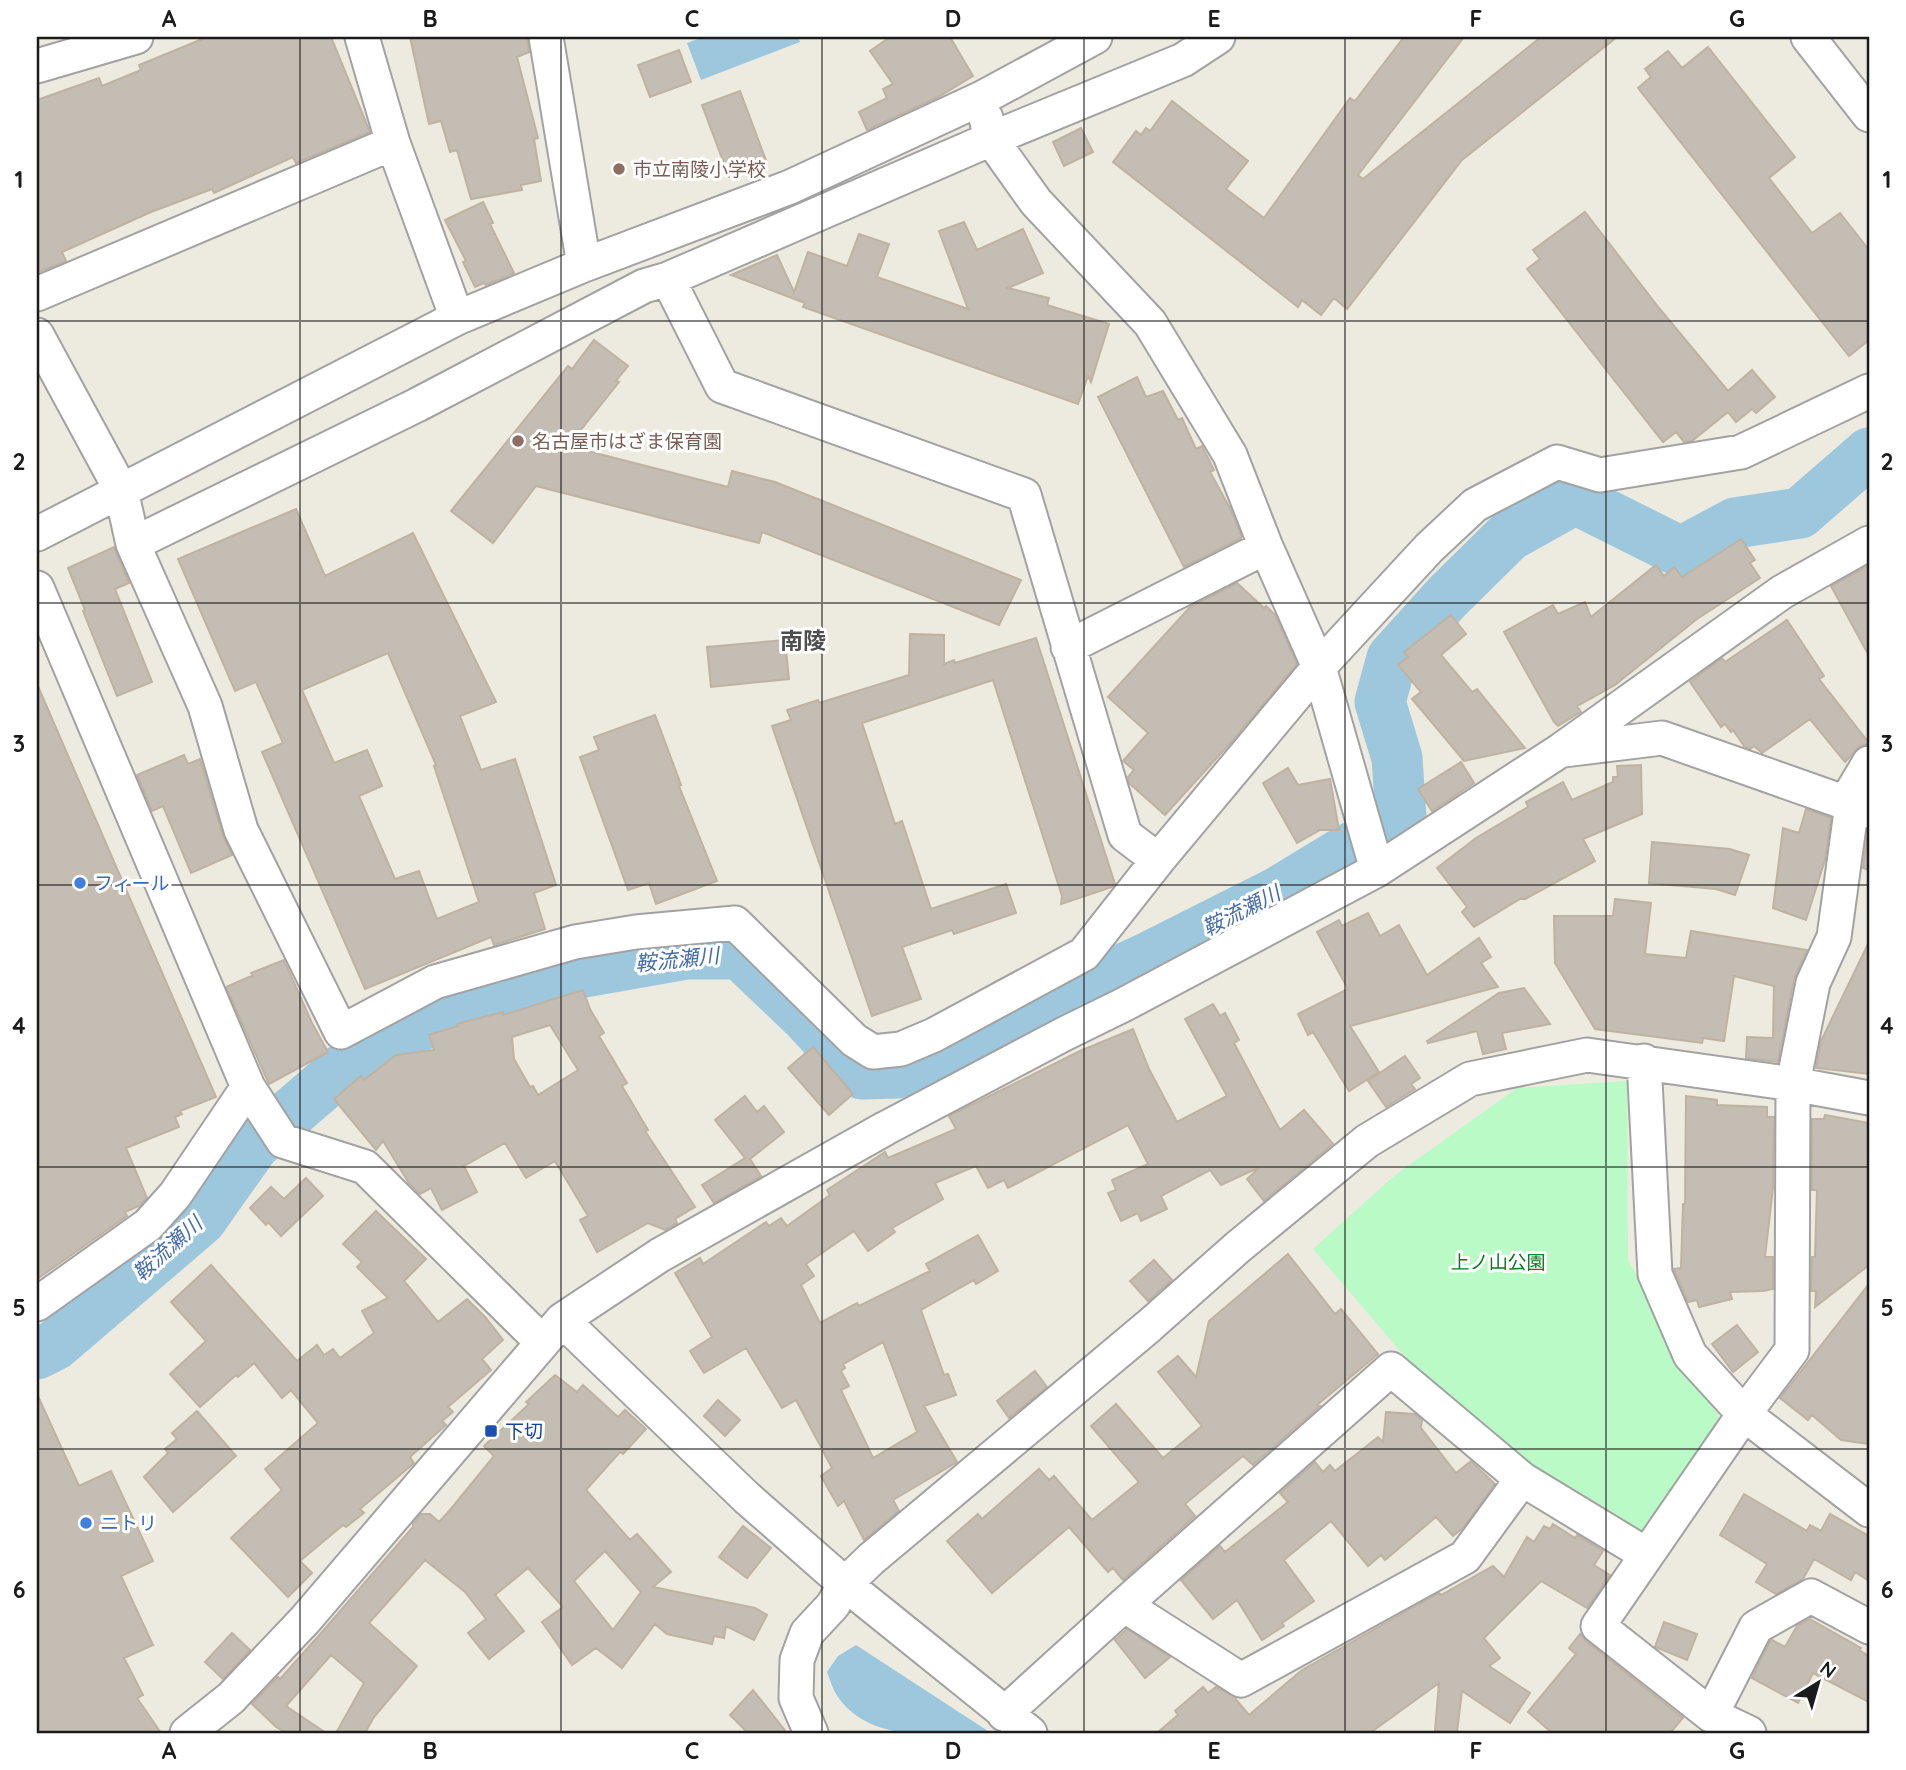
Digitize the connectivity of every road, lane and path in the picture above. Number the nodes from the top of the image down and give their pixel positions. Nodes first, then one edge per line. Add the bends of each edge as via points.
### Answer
1 (136, 37) edge
2 (362, 37) edge
3 (545, 37) edge
4 (1095, 37) edge
5 (1219, 37) edge
6 (1808, 37) edge
7 (37, 66) edge
8 (982, 98) junction
9 (1869, 115) edge
10 (991, 139) junction
11 (393, 143) junction
12 (584, 265) junction
13 (668, 279) junction
14 (37, 294) edge
15 (457, 318) junction
16 (37, 335) edge
17 (1869, 391) edge
18 (121, 490) junction
19 (37, 534) edge
20 (133, 544) junction
21 (1869, 544) edge
22 (1266, 547) junction
23 (37, 588) edge
24 (1068, 647) junction
25 (1319, 667) junction
26 (1561, 750) junction
27 (1869, 763) edge
28 (1856, 806) edge
29 (1158, 860) junction
30 (1377, 870) junction
31 (1644, 1061) junction
32 (1793, 1084) junction
33 (248, 1088) junction
34 (1869, 1098) edge
35 (37, 1304) edge
36 (552, 1331) junction
37 (1744, 1414) junction
38 (1522, 1479) junction
39 (1869, 1510) edge
40 (1647, 1555) junction
41 (845, 1584) junction
42 (1124, 1605) junction
43 (1869, 1627) edge
44 (1711, 1715) junction
45 (1017, 1724) edge
46 (187, 1733) edge
47 (811, 1733) edge
48 (1749, 1733) edge

1 - 7 street
2 - 11 street
3 - 12 street
4 - 8 street
5 - 10 street via 1183,60
6 - 9 street
8 - 10 street
8 - 12 street via 790,187
10 - 13 street
10 - 22 street via 1036,202 1150,323 1230,455
11 - 14 street
11 - 15 street
12 - 15 street
13 - 20 street via 644,286
13 - 24 street via 722,386 1024,495
15 - 18 street
16 - 18 street
17 - 25 street via 1741,452 1600,475 1557,461 1475,505
18 - 19 street
18 - 20 street
20 - 29 street via 205,706 241,830 341,1032 435,982 575,942 735,923 853,1040 873,1052 901,1049 1084,954
21 - 26 street via 1782,592
22 - 24 street
22 - 25 street
23 - 33 street
24 - 29 street via 1125,835
25 - 29 street
25 - 30 street
26 - 28 street via 1662,738
26 - 30 street
27 - 28 street
28 - 32 street via 1834,937 1813,984
30 - 36 street via 886,1128 660,1255
31 - 32 street
31 - 37 street via 1655,1274 1690,1354
31 - 41 street via 1587,1055 1470,1079 1367,1141
32 - 34 street
32 - 37 street via 1792,1350
33 - 35 street via 176,1195 148,1226
33 - 36 street via 283,1141 365,1167
36 - 41 street
36 - 46 street via 305,1620 231,1698
37 - 39 street
37 - 40 street
38 - 40 street
38 - 42 street via 1465,1557 1241,1680
38 - 42 street via 1391,1369
40 - 44 street via 1598,1626
41 - 45 street
41 - 47 street via 807,1633 797,1660 796,1698
42 - 45 street
43 - 44 street via 1811,1597 1756,1627
44 - 48 street

